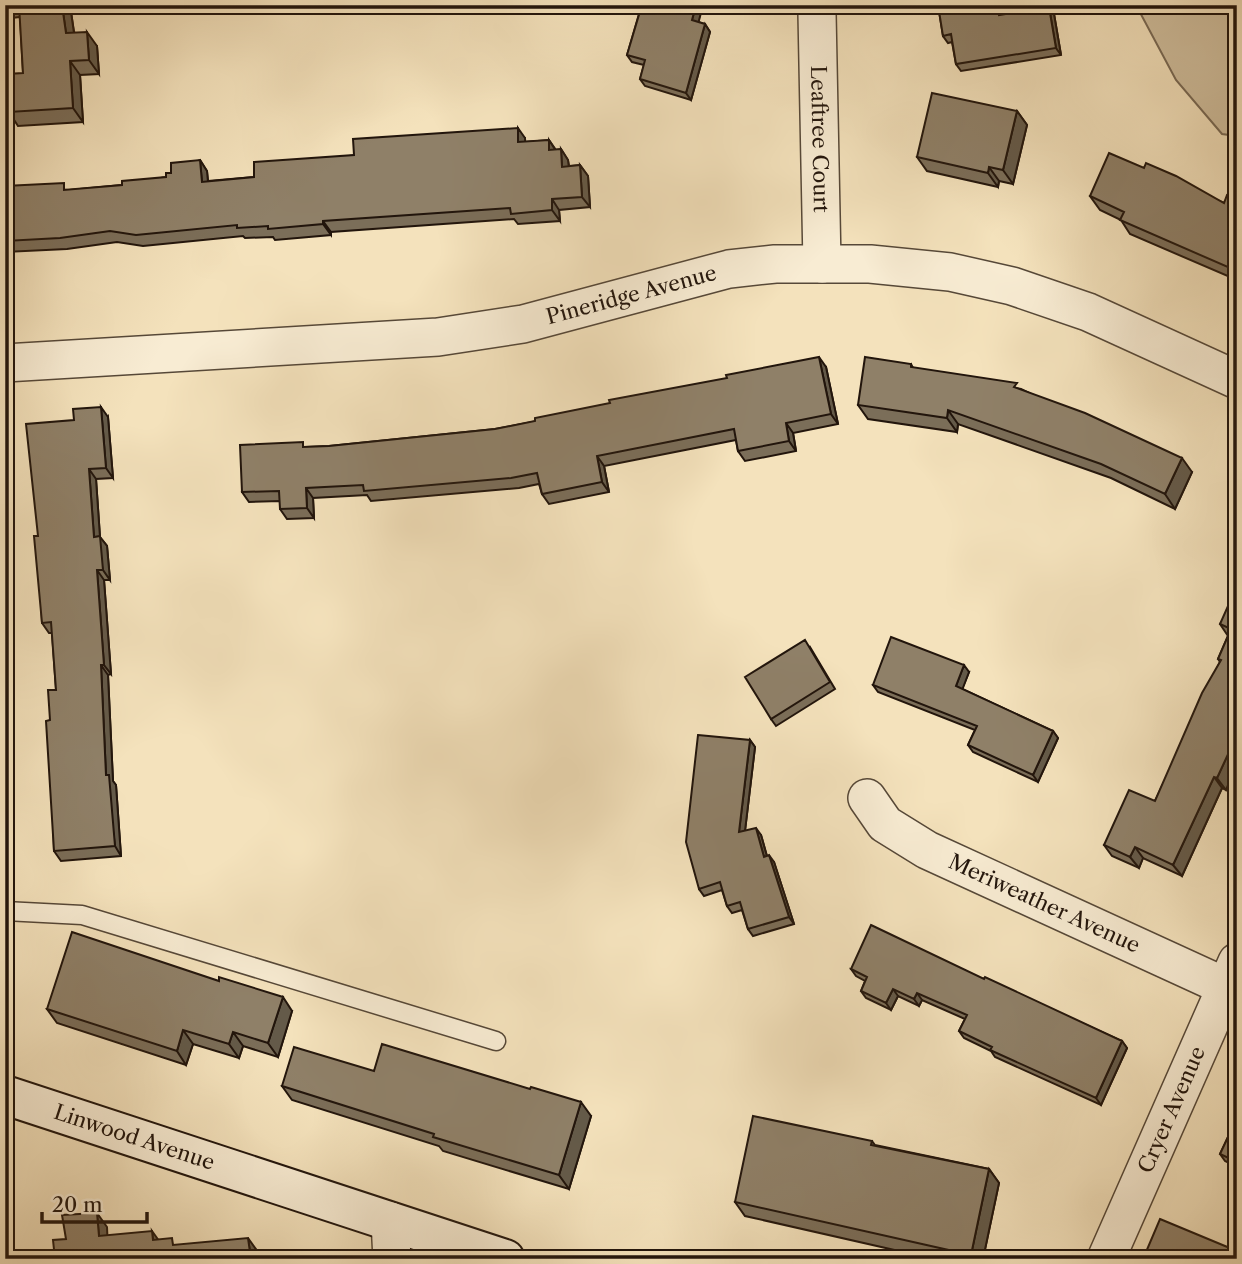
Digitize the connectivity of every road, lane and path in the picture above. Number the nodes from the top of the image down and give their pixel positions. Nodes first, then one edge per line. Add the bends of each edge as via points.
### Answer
1 (817, 13) dead end
2 (822, 264) junction
3 (5, 363) edge
4 (1237, 380) edge
5 (867, 798) dead end
6 (5, 911) edge
7 (1233, 980) edge
8 (496, 1041) dead end
9 (5, 1096) edge
10 (390, 1221) junction
11 (392, 1259) edge
12 (505, 1259) edge
13 (1106, 1259) edge

1 - 2 street, Leaftree Court
2 - 3 street, Pineridge Avenue via 729,269 523,324 438,337
2 - 4 street, Pineridge Avenue via 950,272 1012,286 1088,312
5 - 7 street, Meriweather Avenue via 885,824 928,849
6 - 8 lane via 82,915
7 - 13 street, Cryer Avenue
9 - 10 main road, Linwood Avenue
10 - 11 street
10 - 12 main road, Linwood Avenue

